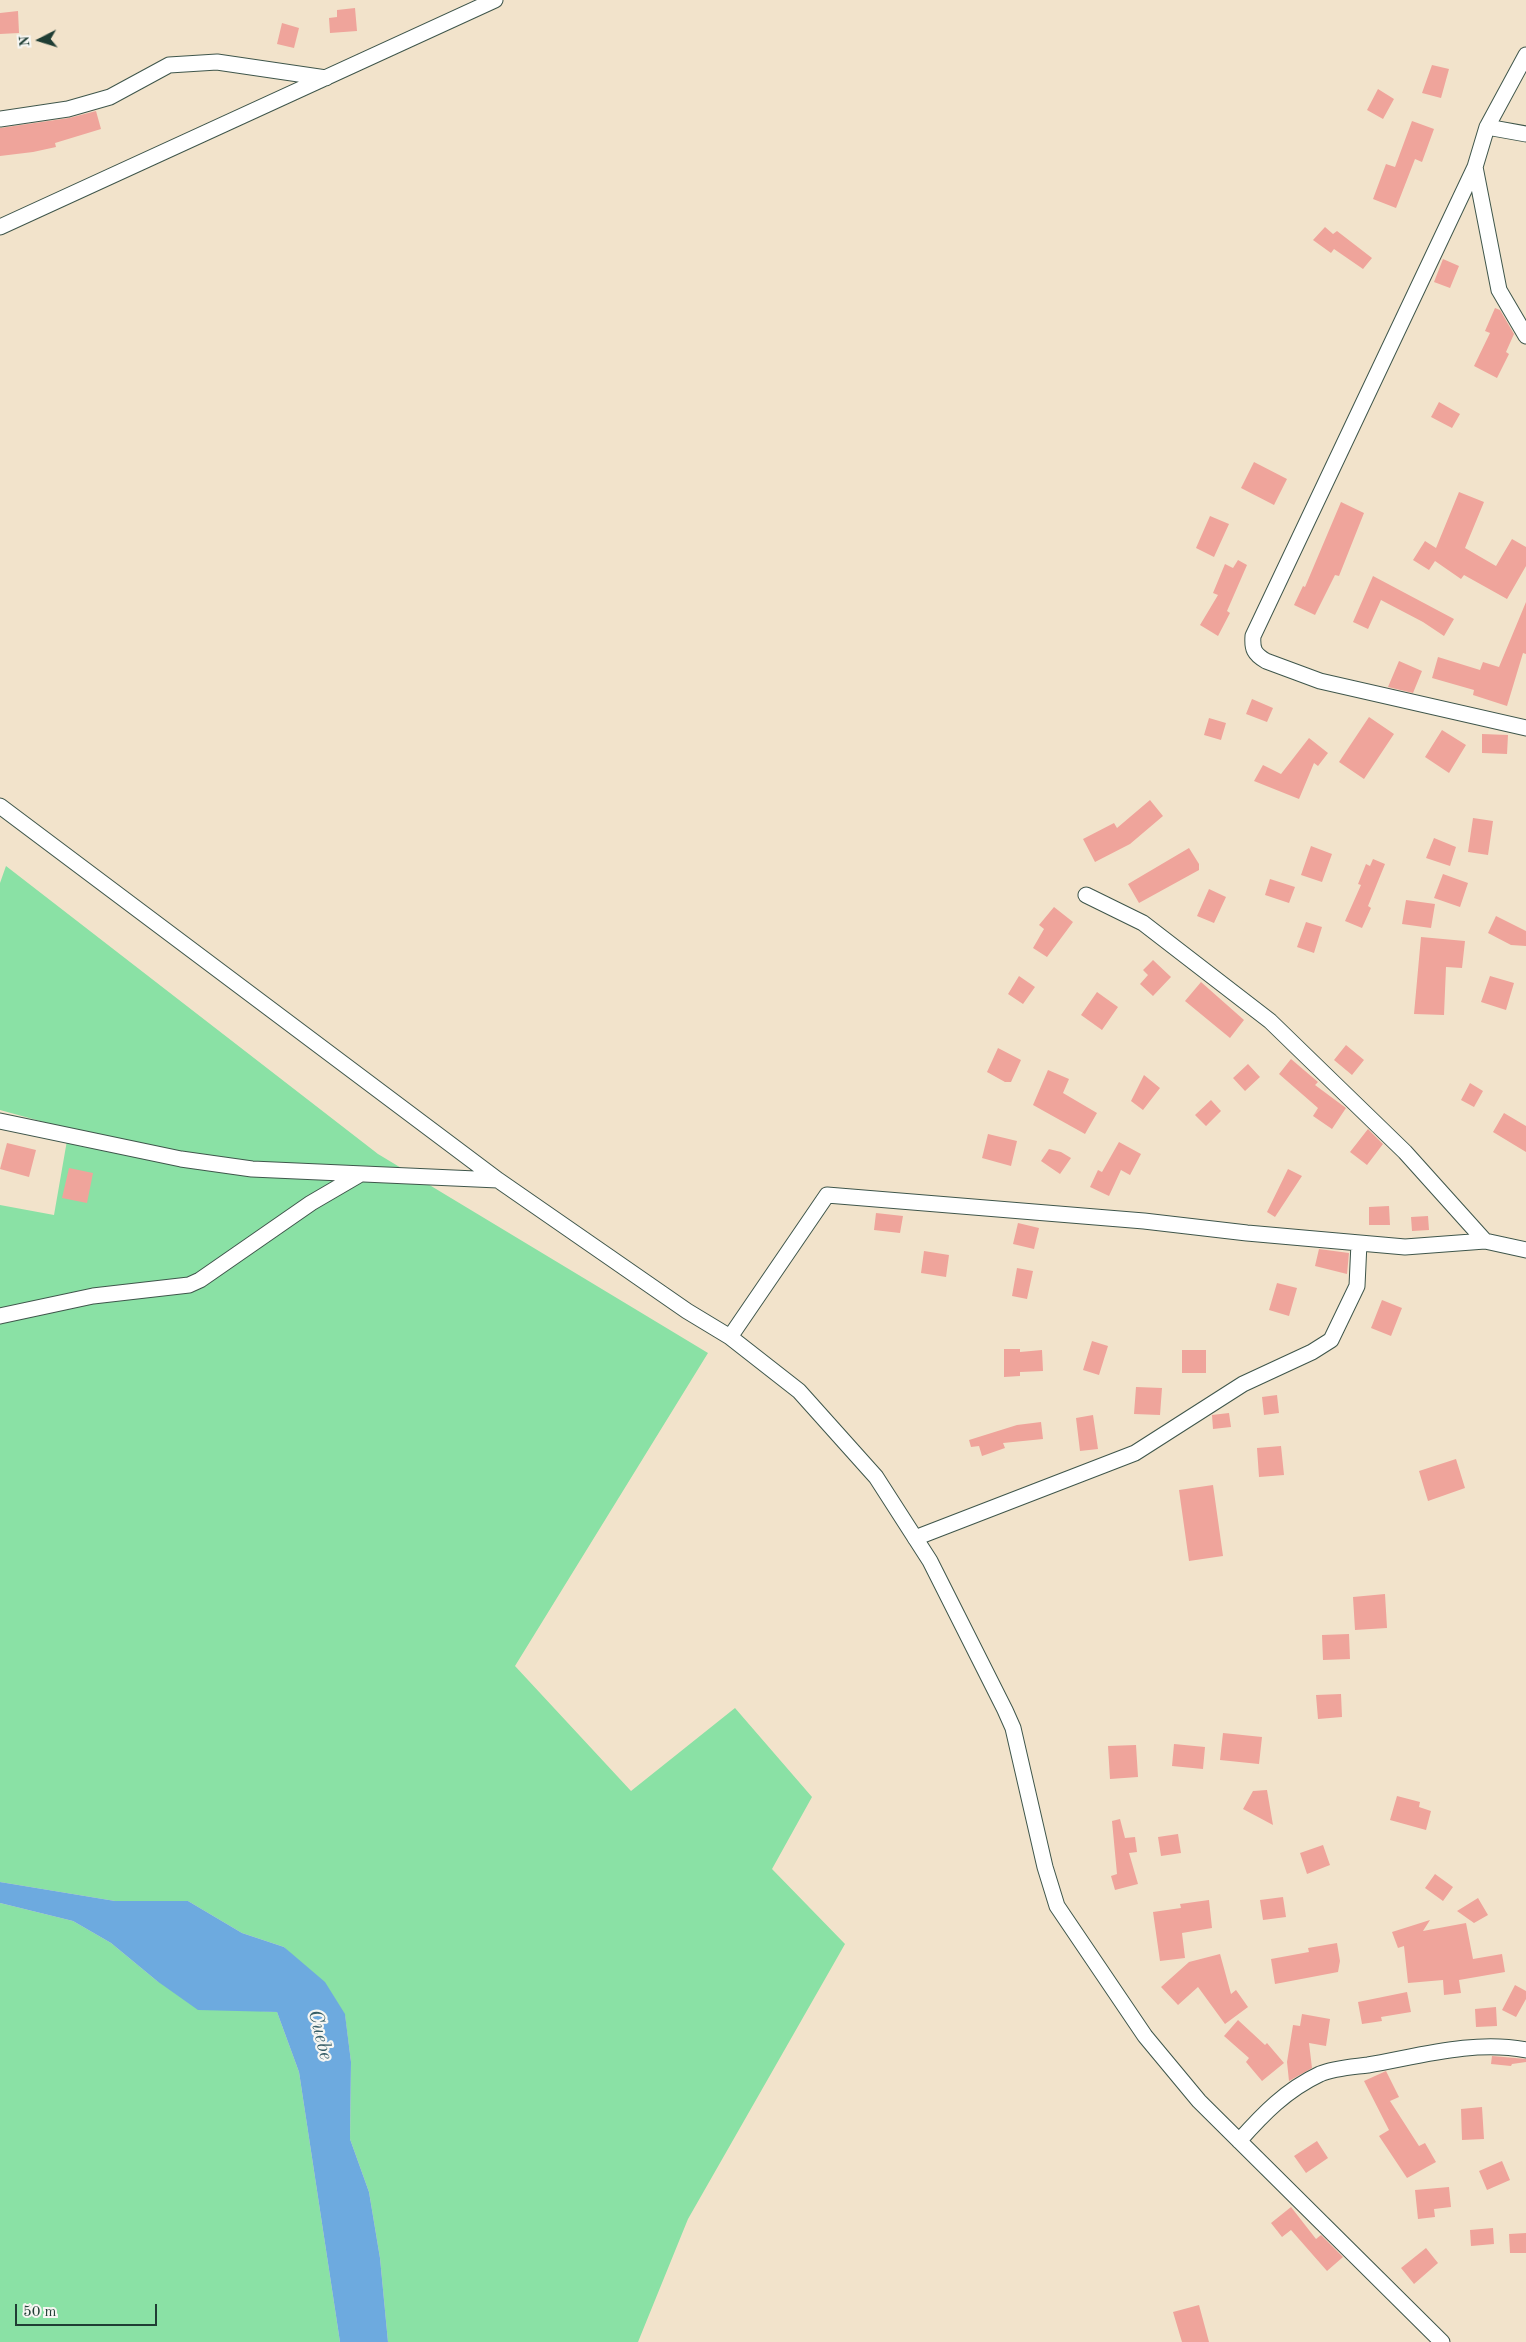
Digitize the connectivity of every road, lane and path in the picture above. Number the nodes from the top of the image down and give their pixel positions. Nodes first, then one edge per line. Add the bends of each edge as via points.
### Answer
1 (495, 0) edge
2 (1526, 55) edge
3 (327, 78) junction
4 (0, 119) edge
5 (1487, 126) junction
6 (1526, 134) edge
7 (1475, 167) junction
8 (0, 227) edge
9 (1526, 336) edge
10 (1526, 728) edge
11 (0, 806) edge
12 (1086, 895) dead end
13 (0, 1121) edge
14 (359, 1175) junction
15 (498, 1180) junction
16 (1485, 1241) junction
17 (1359, 1242) junction
18 (1526, 1250) edge
19 (0, 1316) edge
20 (730, 1337) junction
21 (915, 1538) junction
22 (1526, 2050) edge
23 (1238, 2141) junction
24 (1442, 2342) edge

1 - 3 street
2 - 5 street
3 - 4 street via 216,62 169,65 110,97 68,109
3 - 8 street
5 - 6 street
5 - 7 street
7 - 9 street via 1499,290
7 - 10 street via 1253,636 1252,648 1266,661 1320,681
11 - 15 street
12 - 16 street via 1144,923 1270,1021 1405,1152
13 - 14 street via 181,1159 252,1169
14 - 15 street
14 - 19 street via 311,1203 194,1283 94,1296
15 - 20 street via 687,1311
16 - 17 street via 1405,1247
16 - 18 street
17 - 20 street via 827,1195
17 - 21 street via 1357,1286 1331,1340 1243,1384 1135,1453
20 - 21 street via 799,1391 838,1432 876,1477
21 - 23 street via 930,1561 1013,1728 1057,1906 1145,2036 1199,2101
22 - 23 street via 1477,2047 1322,2073 1288,2092
23 - 24 street

